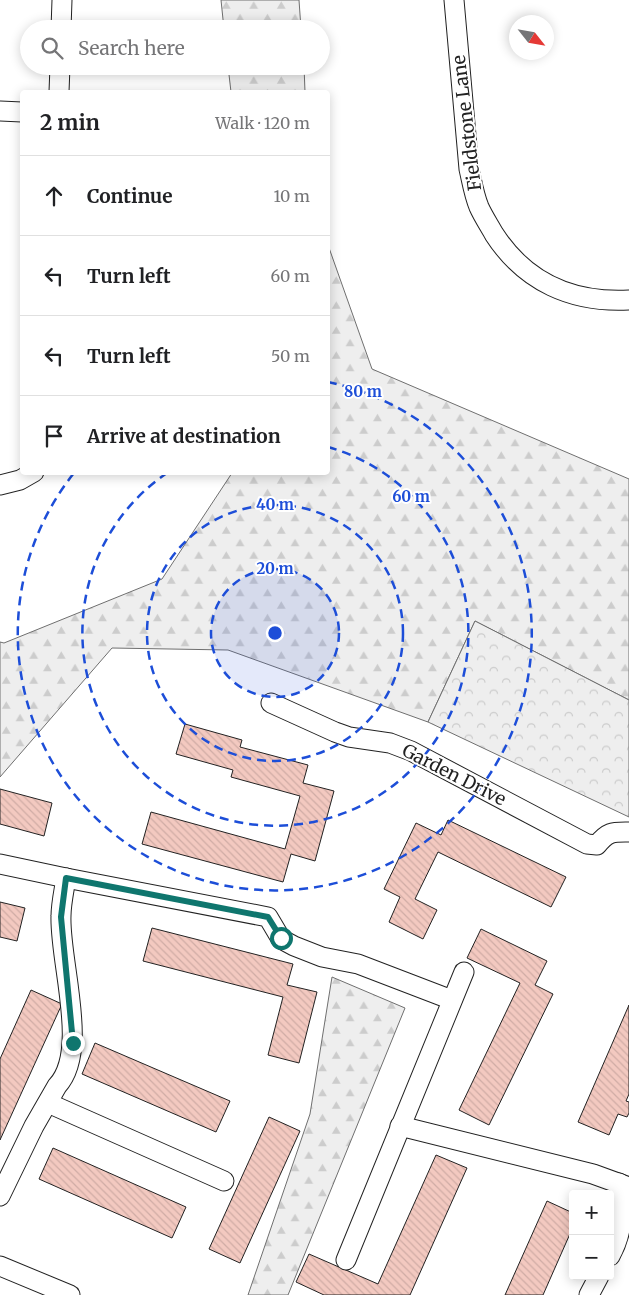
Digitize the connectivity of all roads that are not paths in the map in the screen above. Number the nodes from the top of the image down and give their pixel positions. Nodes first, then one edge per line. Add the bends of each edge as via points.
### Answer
1 (62, 0) edge
2 (454, 0) edge
3 (61, 20) edge
4 (60, 75) edge
5 (59, 90) edge
6 (0, 111) edge
7 (20, 112) edge
8 (629, 300) edge
9 (29, 475) edge
10 (0, 485) edge
11 (271, 703) dead end
12 (629, 832) edge
13 (0, 864) edge
14 (66, 878) junction
15 (464, 972) dead end
16 (452, 1000) junction
17 (48, 1103) junction
18 (400, 1126) junction
19 (224, 1180) dead end
20 (624, 1185) edge
21 (0, 1196) edge
22 (614, 1247) edge
23 (346, 1260) dead end
24 (0, 1266) edge
25 (597, 1280) edge
26 (70, 1295) edge
27 (589, 1295) edge

1 - 3 street
2 - 8 street, Fieldstone Lane via 469,169 485,219 520,265 541,281 583,297
4 - 5 street
6 - 7 street
9 - 10 street
11 - 12 street, Garden Drive via 336,732 390,743 411,751 587,844 597,845 614,831
13 - 14 street
14 - 16 street via 268,917 281,938 294,946 322,957 358,964
14 - 17 street via 61,917 73,1043 68,1068
15 - 16 street
16 - 18 street
17 - 19 street
17 - 21 street
18 - 20 street
18 - 23 street
20 - 22 street via 623,1212
24 - 26 street
25 - 27 street

